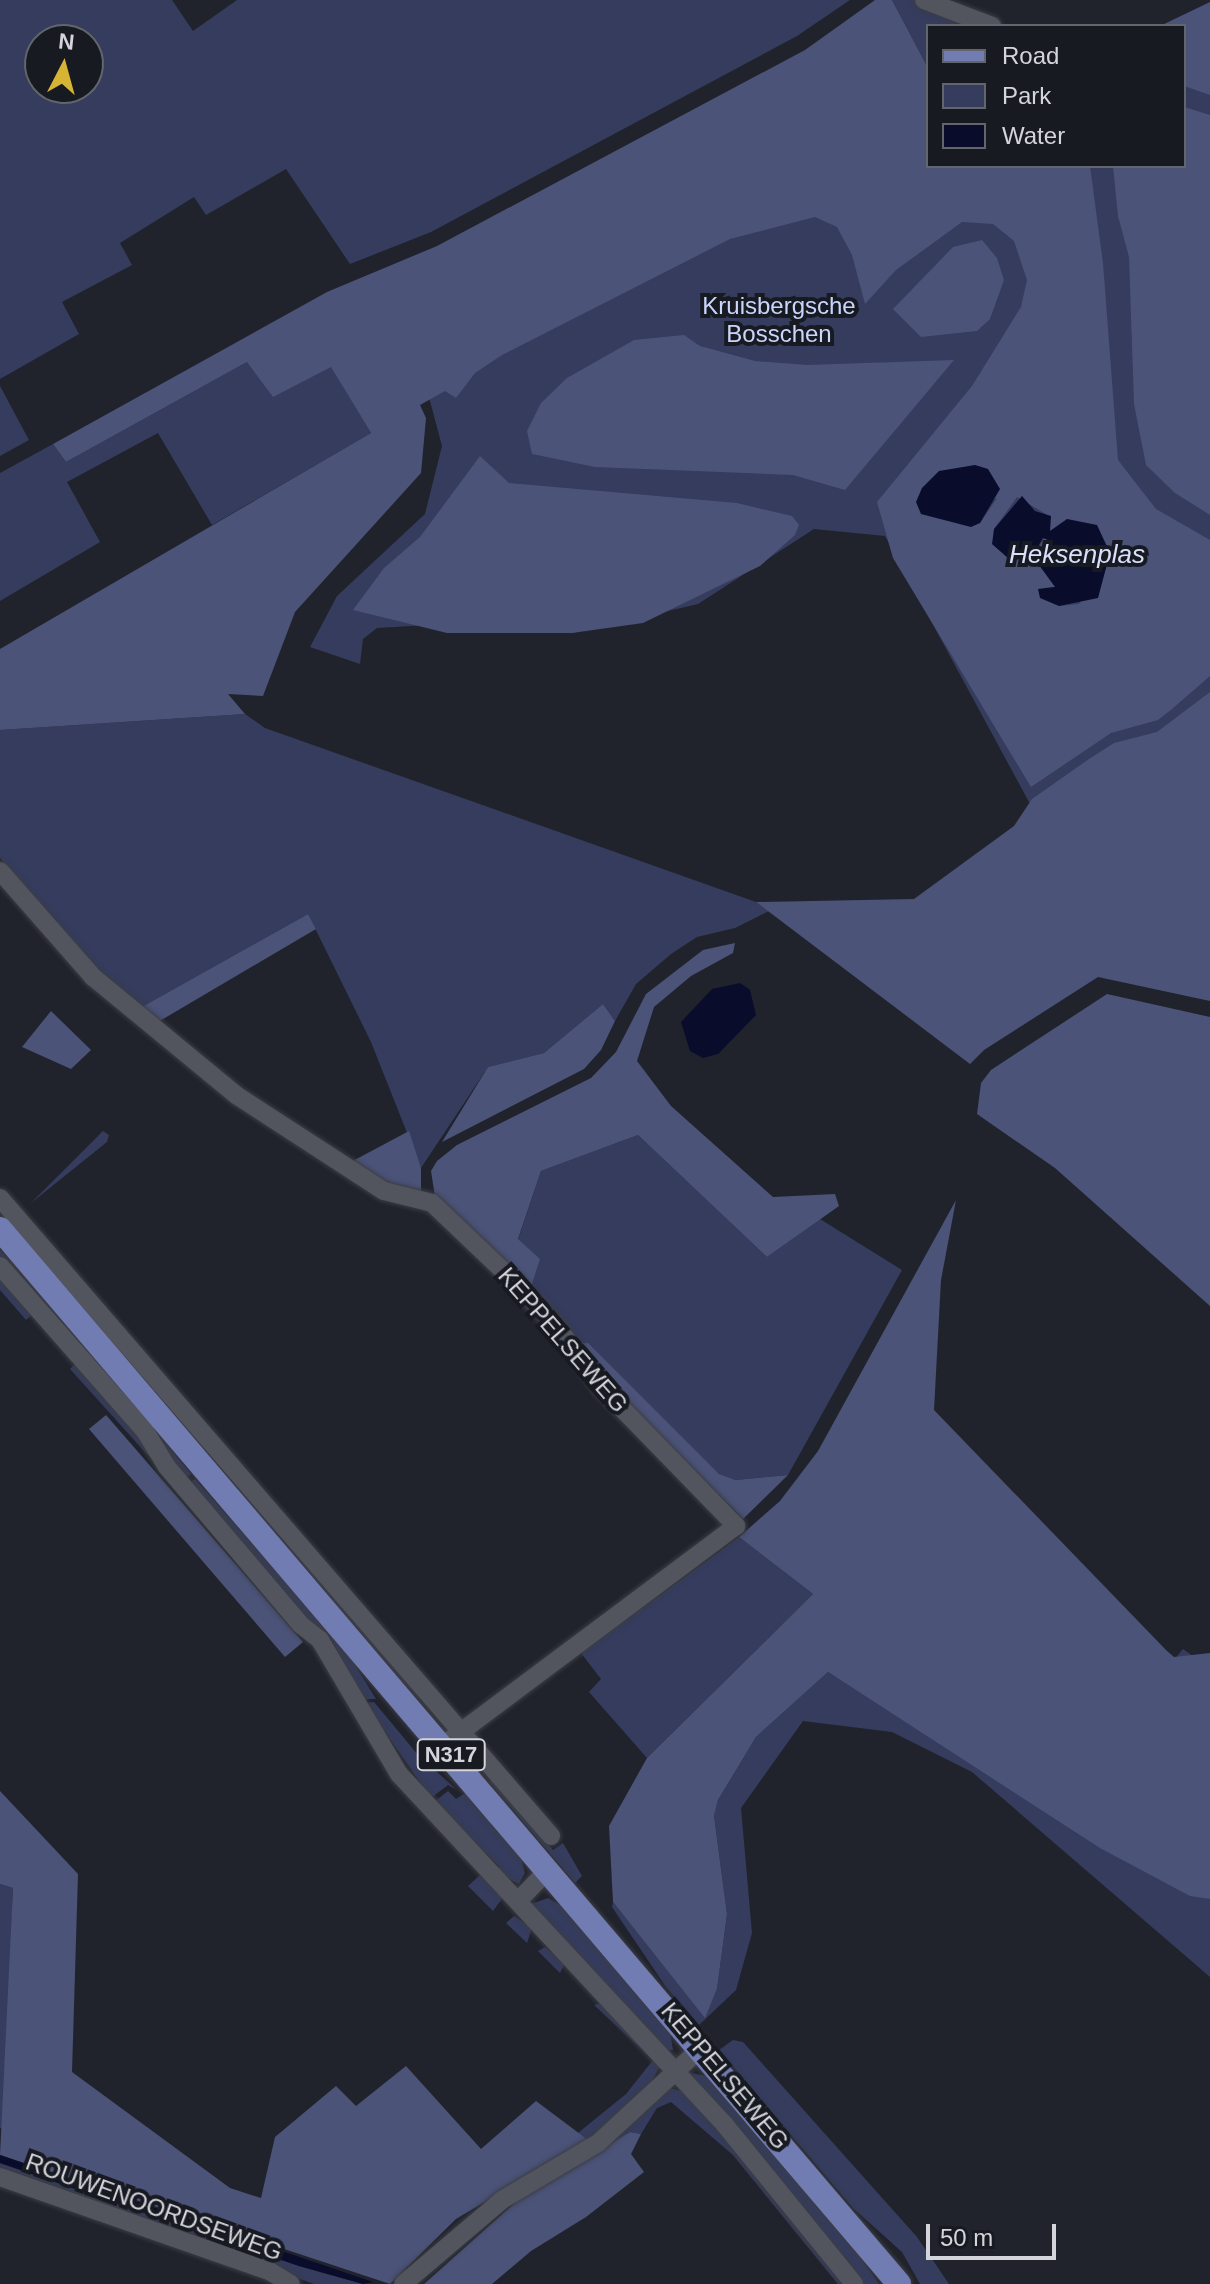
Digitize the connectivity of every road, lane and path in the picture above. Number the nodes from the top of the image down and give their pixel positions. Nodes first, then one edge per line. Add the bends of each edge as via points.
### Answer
1 (924, 0) edge
2 (987, 24) edge
3 (0, 871) edge
4 (0, 1198) edge
5 (0, 1229) edge
6 (0, 1266) edge
7 (452, 1739) junction
8 (551, 1836) dead end
9 (548, 1870) junction
10 (519, 1900) junction
11 (701, 2048) junction
12 (672, 2070) junction
13 (0, 2177) edge
14 (291, 2284) edge
15 (403, 2284) edge
16 (854, 2284) edge
17 (899, 2284) edge

1 - 2 street
3 - 7 street, KEPPELSEWEG via 93,977 236,1095 384,1191 432,1203 527,1294 601,1387 736,1526
4 - 7 street, KEPPELSEWEG
5 - 7 main road, KEPPELSEWEG / N317
6 - 10 street, KEPPELSEWEG via 145,1431 167,1467 301,1625 320,1640 399,1774
7 - 8 street, KEPPELSEWEG
7 - 9 main road, KEPPELSEWEG / N317
9 - 10 street
9 - 11 main road, KEPPELSEWEG / N317
10 - 12 street, KEPPELSEWEG
11 - 12 street
11 - 17 main road, KEPPELSEWEG / N317
12 - 15 street via 598,2143 502,2200
12 - 16 street, KEPPELSEWEG via 809,2224
13 - 14 street, ROUWENOORDSEWEG via 271,2272

